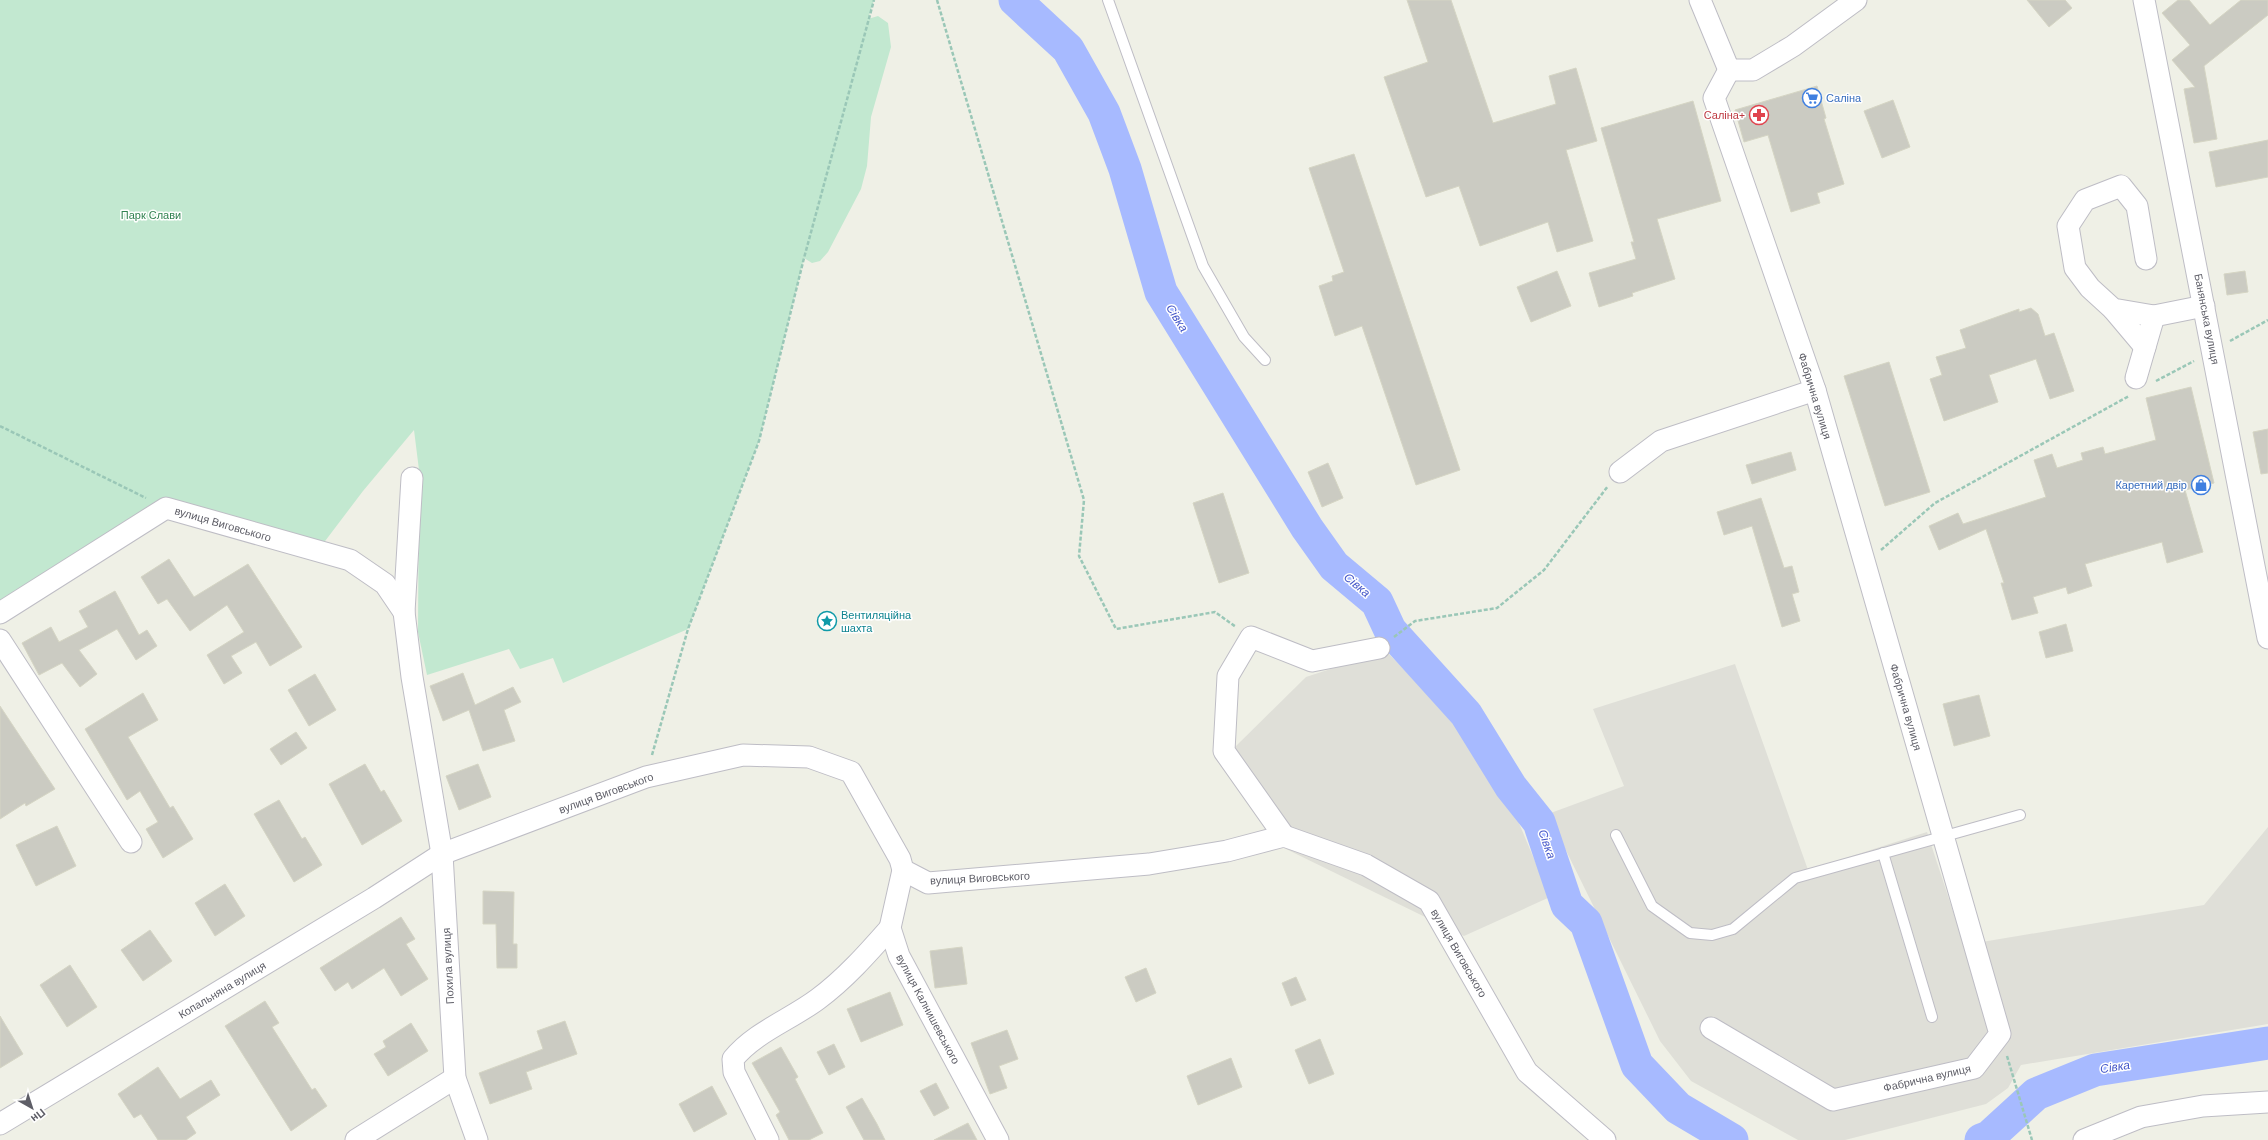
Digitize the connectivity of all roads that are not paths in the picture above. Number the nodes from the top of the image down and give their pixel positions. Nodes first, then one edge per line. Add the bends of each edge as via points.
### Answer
1 (1108, 0) edge
2 (1700, 0) edge
3 (1856, 0) edge
4 (2144, 0) edge
5 (1729, 70) junction
6 (2146, 259) dead end
7 (2204, 306) junction
8 (2113, 309) junction
9 (2154, 316) junction
10 (2145, 347) junction
11 (1265, 360) dead end
12 (2141, 385) road end
13 (1815, 390) junction
14 (1620, 472) road end
15 (412, 478) dead end
16 (404, 612) junction
17 (0, 613) edge
18 (2268, 638) edge
19 (0, 640) edge
20 (1379, 648) road end
21 (2020, 815) dead end
22 (1616, 834) dead end
23 (1943, 835) junction
24 (1284, 836) junction
25 (131, 842) dead end
26 (1883, 853) junction
27 (442, 854) junction
28 (903, 870) junction
29 (890, 928) junction
30 (1932, 1017) dead end
31 (1711, 1028) dead end
32 (455, 1078) junction
33 (2268, 1102) edge
34 (0, 1124) edge
35 (356, 1140) edge
36 (476, 1140) edge
37 (768, 1140) edge
38 (998, 1140) edge
39 (1605, 1140) edge
40 (2084, 1140) edge

1 - 11 lane via 1204,266 1244,337
2 - 5 street
3 - 5 street via 1793,46 1753,70
4 - 7 street, Банянська вулиця
5 - 13 street, Фабрична вулиця via 1714,98
6 - 8 street via 2137,206 2121,186 2085,200 2068,226 2075,268 2090,288
7 - 9 street
7 - 18 street, Банянська вулиця
8 - 9 street
8 - 10 street
9 - 10 street
10 - 12 street
13 - 14 street via 1661,441
13 - 23 street, Фабрична вулиця
15 - 16 street, вулиця Виговського
16 - 17 street, вулиця Виговського via 385,584 350,560 166,508
16 - 27 street, вулиця Виговського
19 - 25 street
20 - 24 street via 1312,661 1251,637 1228,676 1224,751
21 - 23 lane
22 - 26 lane via 1652,906 1690,933 1712,935 1733,929 1795,878
23 - 26 lane
23 - 31 street, Фабрична вулиця via 2000,1034 1974,1068 1833,1100
24 - 28 street, вулиця Виговського via 1228,851 1150,864 1041,874 928,883
24 - 39 street, вулиця Виговського via 1366,865 1429,901 1527,1072
26 - 30 lane
27 - 28 street, вулиця Виговського via 646,776 743,755 809,757 851,772 900,859
27 - 32 street, Похила вулиця
27 - 34 street, Копальняна вулиця via 374,898
28 - 29 street
29 - 37 street via 862,960 818,999 744,1046 733,1059 734,1072
29 - 38 street, вулиця Калнишевського via 899,956
32 - 35 street
32 - 36 street, Похила вулиця
33 - 40 street via 2202,1106 2141,1117

